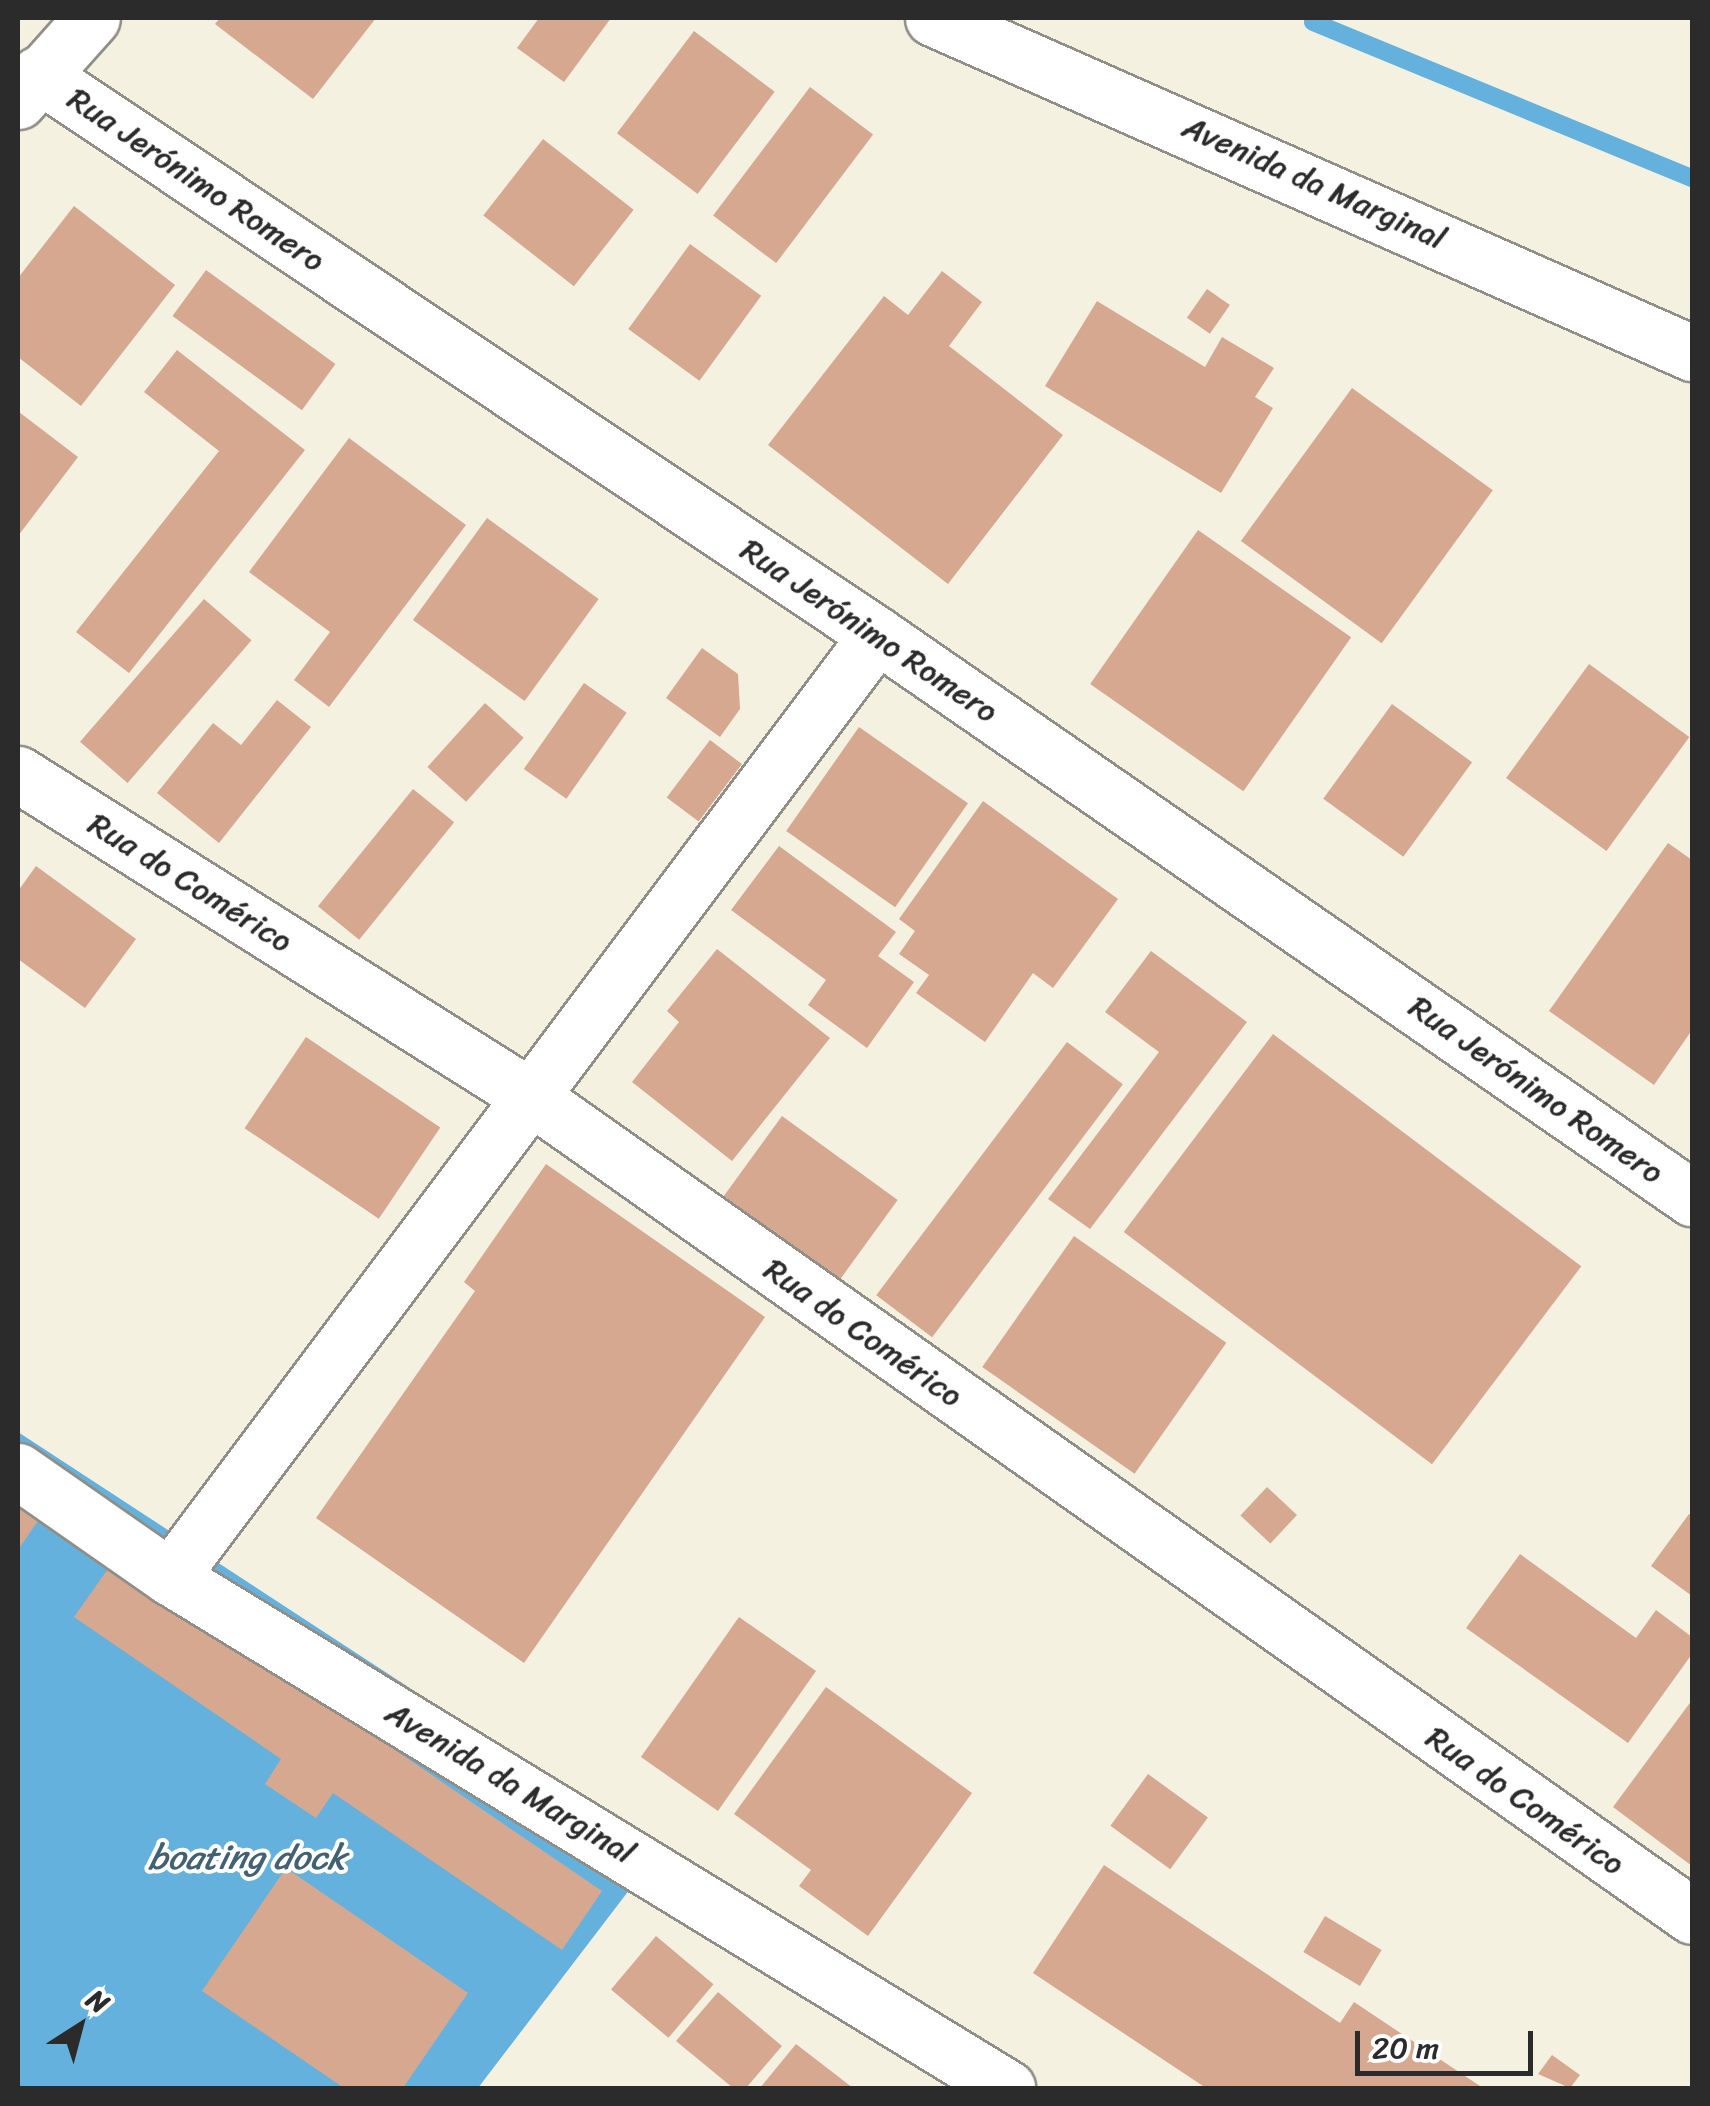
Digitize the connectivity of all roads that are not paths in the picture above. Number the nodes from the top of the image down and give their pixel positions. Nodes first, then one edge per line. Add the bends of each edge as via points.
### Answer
1 (92, 18) edge
2 (934, 18) edge
3 (28, 88) edge
4 (1692, 354) edge
5 (876, 635) junction
6 (18, 774) edge
7 (534, 1099) junction
8 (1692, 1198) edge
9 (18, 1471) edge
10 (170, 1576) junction
11 (1692, 1916) edge
12 (1007, 2088) edge

1 - 3 street
2 - 4 street, Avenida da Marginal
3 - 5 street, Rua Jerónimo Romero
5 - 7 street
5 - 8 street, Rua Jerónimo Romero
6 - 7 street, Rua do Comérico
7 - 10 street
7 - 11 street, Rua do Comérico
9 - 10 street, Avenida da Marginal
10 - 12 street, Avenida da Marginal

